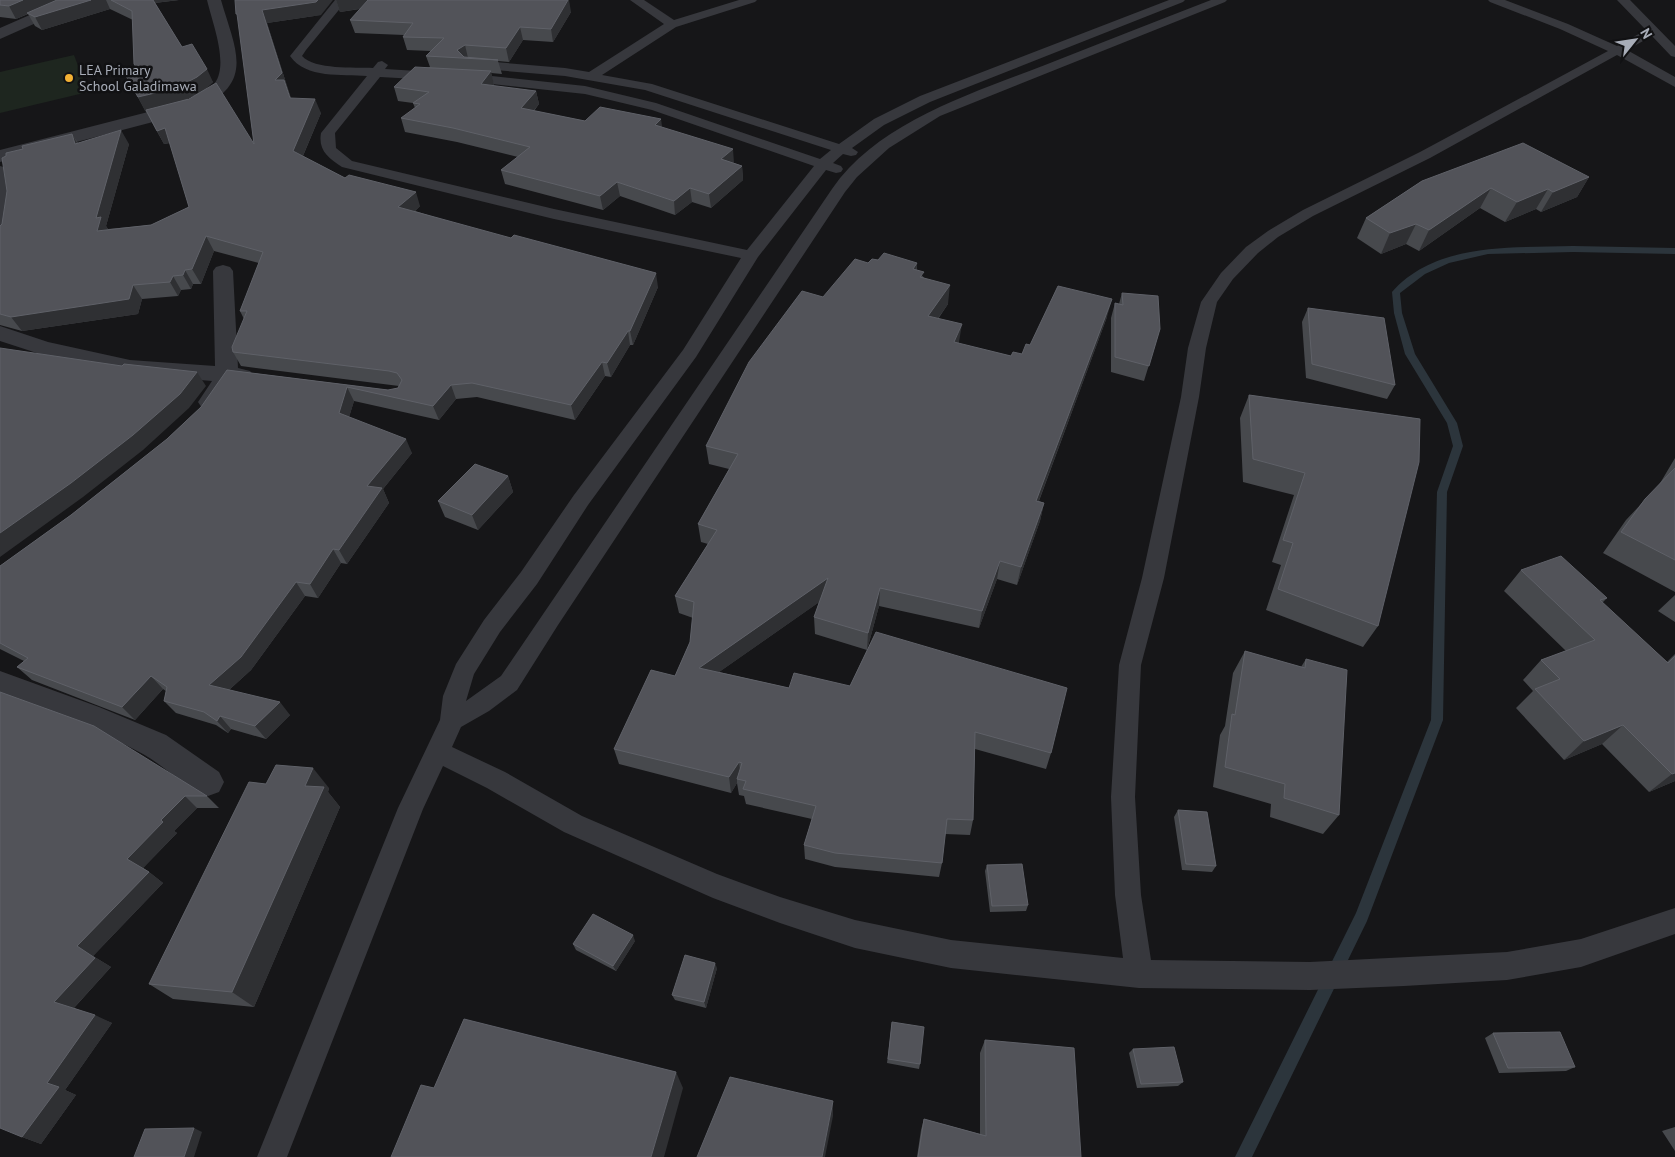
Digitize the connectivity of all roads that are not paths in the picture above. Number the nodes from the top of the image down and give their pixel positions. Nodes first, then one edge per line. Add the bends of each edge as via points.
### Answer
1 (76, 0) edge
2 (214, 0) edge
3 (341, 0) edge
4 (636, 0) edge
5 (751, 0) edge
6 (1179, 0) edge
7 (1222, 0) edge
8 (1494, 0) edge
9 (1623, 0) edge
10 (672, 24) junction
11 (1653, 31) junction
12 (0, 34) edge
13 (1617, 50) junction
14 (1663, 57) edge
15 (459, 63) edge
16 (306, 64) junction
17 (377, 74) junction
18 (592, 76) junction
19 (1675, 82) edge
20 (841, 148) junction
21 (0, 156) edge
22 (868, 158) junction
23 (823, 164) junction
24 (0, 172) edge
25 (852, 174) junction
26 (0, 238) edge
27 (751, 255) junction
28 (223, 271) dead end
29 (0, 333) edge
30 (227, 374) junction
31 (262, 378) edge
32 (191, 422) edge
33 (0, 684) edge
34 (452, 720) junction
35 (438, 752) junction
36 (208, 782) dead end
37 (1675, 922) edge
38 (1139, 974) junction
39 (272, 1157) edge

1 - 12 street
2 - 21 street via 229,56 229,69 223,85 207,99 189,107
3 - 16 lane via 296,56
4 - 10 lane
5 - 10 lane
6 - 20 lane via 925,99 873,126
7 - 22 lane via 935,113 906,129
8 - 13 lane
9 - 11 lane
10 - 18 lane
11 - 13 lane
11 - 14 lane
13 - 14 lane
13 - 38 lane via 1273,234 1227,276 1209,302 1197,348 1190,398 1153,578 1130,665 1123,797 1128,895
14 - 19 lane
15 - 18 lane
16 - 17 lane via 318,70
16 - 17 lane via 324,58 389,60
17 - 23 lane via 469,78 585,90 656,107
17 - 27 lane via 328,133 328,148 347,164 554,214
18 - 20 lane via 648,87
20 - 22 lane
20 - 23 lane
22 - 25 lane
23 - 25 lane
23 - 27 lane
24 - 26 street via 6,216
25 - 34 lane via 775,282 510,683
27 - 34 lane via 690,354 492,626 464,671
28 - 30 street
29 - 30 street via 43,348 130,367
30 - 31 street
30 - 32 street via 218,393
33 - 36 street via 155,745
34 - 35 lane
35 - 38 lane via 496,780 573,824 713,885 798,916 855,934 951,954
35 - 39 lane via 411,808
37 - 38 lane via 1581,953 1507,966 1310,976

